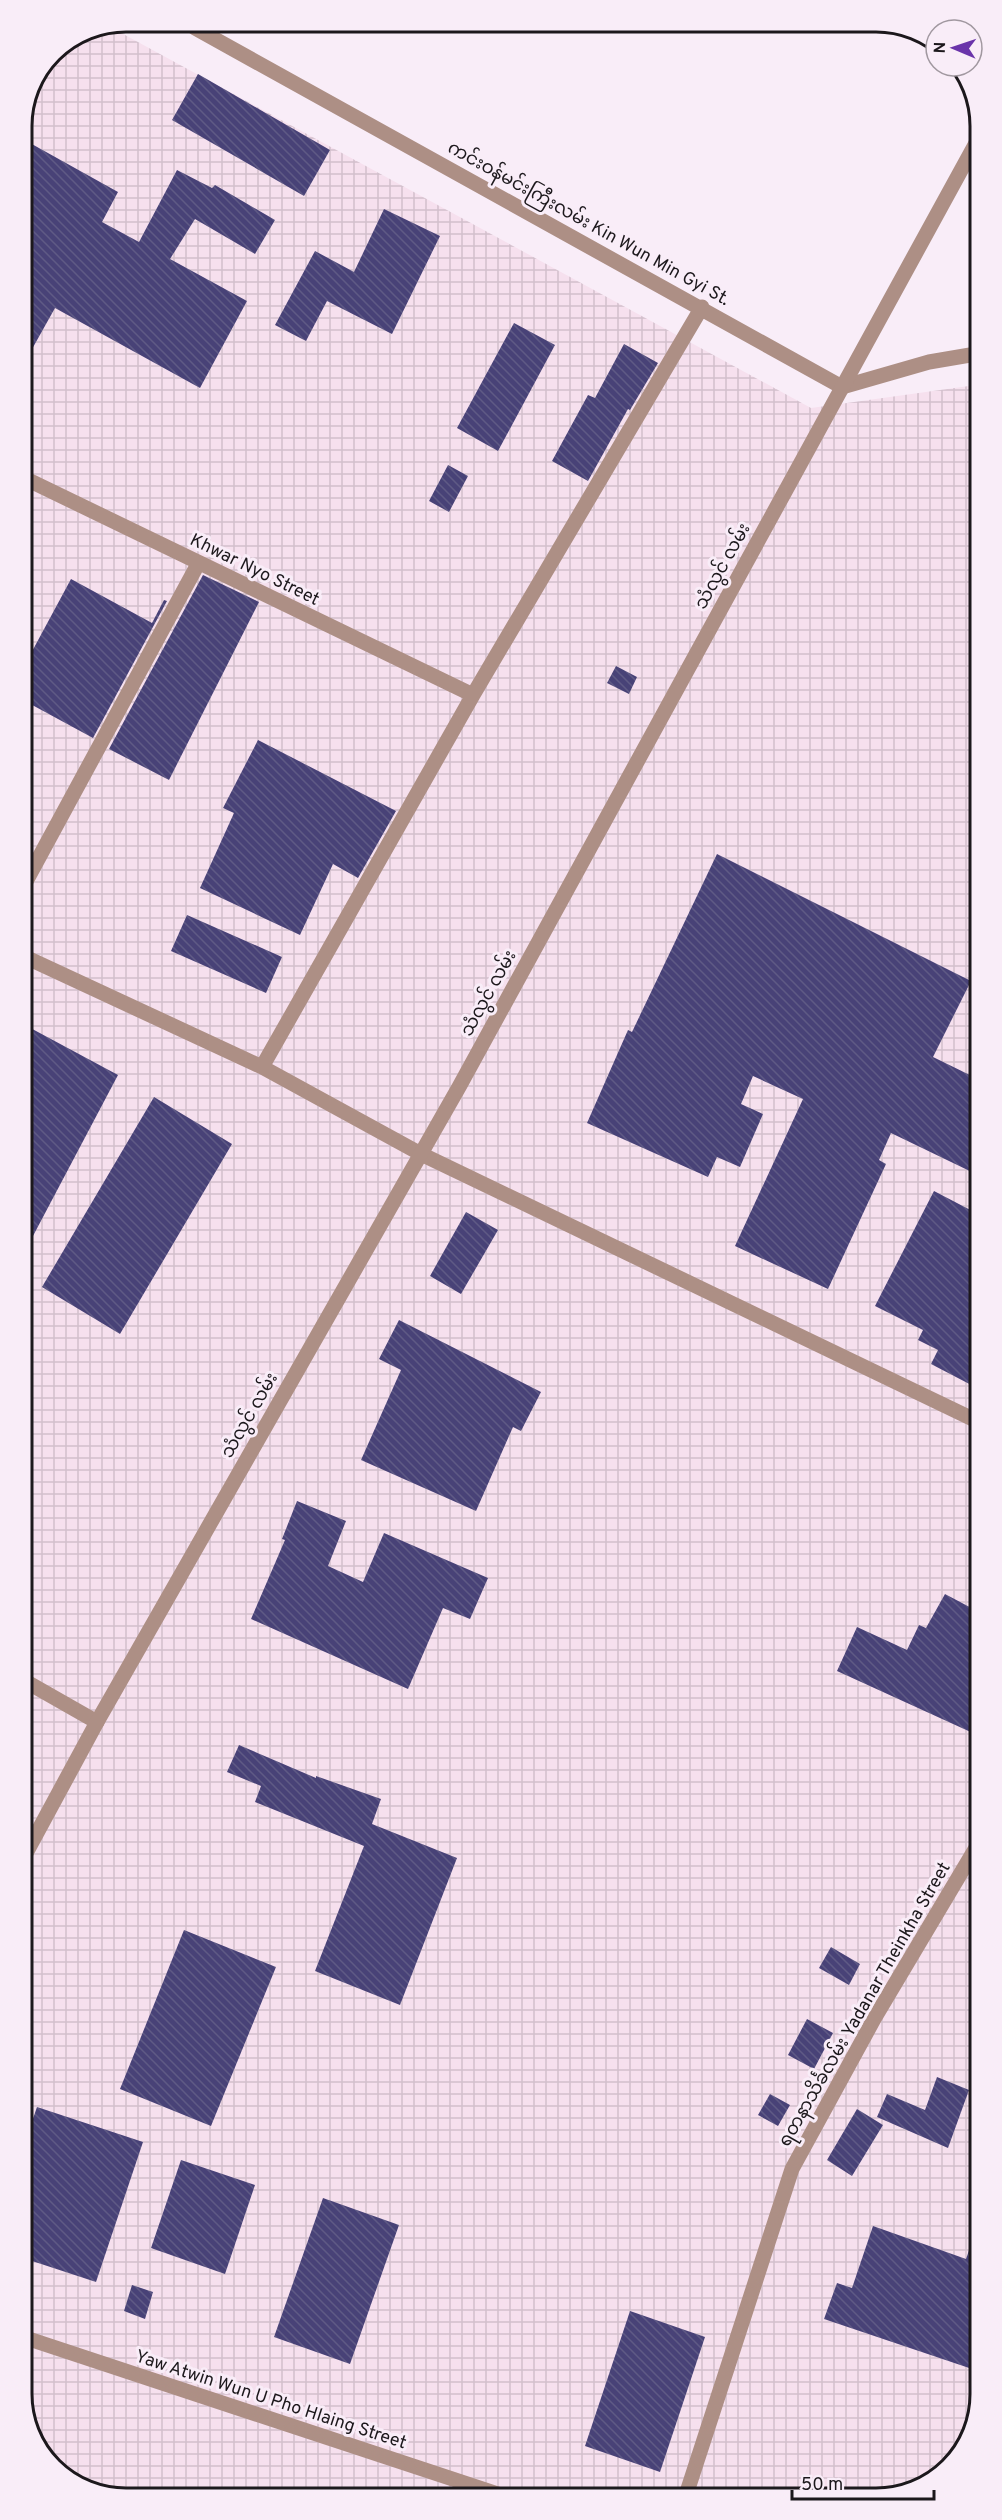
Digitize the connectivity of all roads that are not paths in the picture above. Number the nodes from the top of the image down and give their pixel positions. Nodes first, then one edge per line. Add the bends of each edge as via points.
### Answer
1 (201, 31) edge
2 (970, 154) edge
3 (702, 307) junction
4 (970, 355) edge
5 (842, 387) junction
6 (32, 482) edge
7 (198, 564) junction
8 (473, 695) junction
9 (32, 871) edge
10 (32, 960) edge
11 (262, 1067) junction
12 (421, 1154) junction
13 (970, 1418) edge
14 (31, 1685) edge
15 (97, 1722) junction
16 (31, 1843) edge
17 (970, 1858) edge
18 (31, 2340) edge
19 (480, 2488) edge
20 (688, 2488) edge

1 - 3 street, ကင်းဝန်မင်းကြီးလမ်း Kin Wun Min Gyi St.
2 - 5 street, သံလွင် လမ်း
3 - 5 street, ကင်းဝန်မင်းကြီးလမ်း Kin Wun Min Gyi St.
3 - 8 street
4 - 5 street via 929,362
5 - 12 street, သံလွင် လမ်း
6 - 7 street, Khwar Nyo Street
7 - 8 street, Khwar Nyo Street
7 - 9 street
8 - 11 street
10 - 11 street
11 - 12 street
12 - 13 street
12 - 15 street, သံလွင် လမ်း
14 - 15 street
15 - 16 street, သံလွင် လမ်း
17 - 20 street, ရတနာသိင်္ခလမ်း Yadanar Theinkha Street via 874,2019 792,2169
18 - 19 street, Yaw Atwin Wun U Pho Hlaing Street

